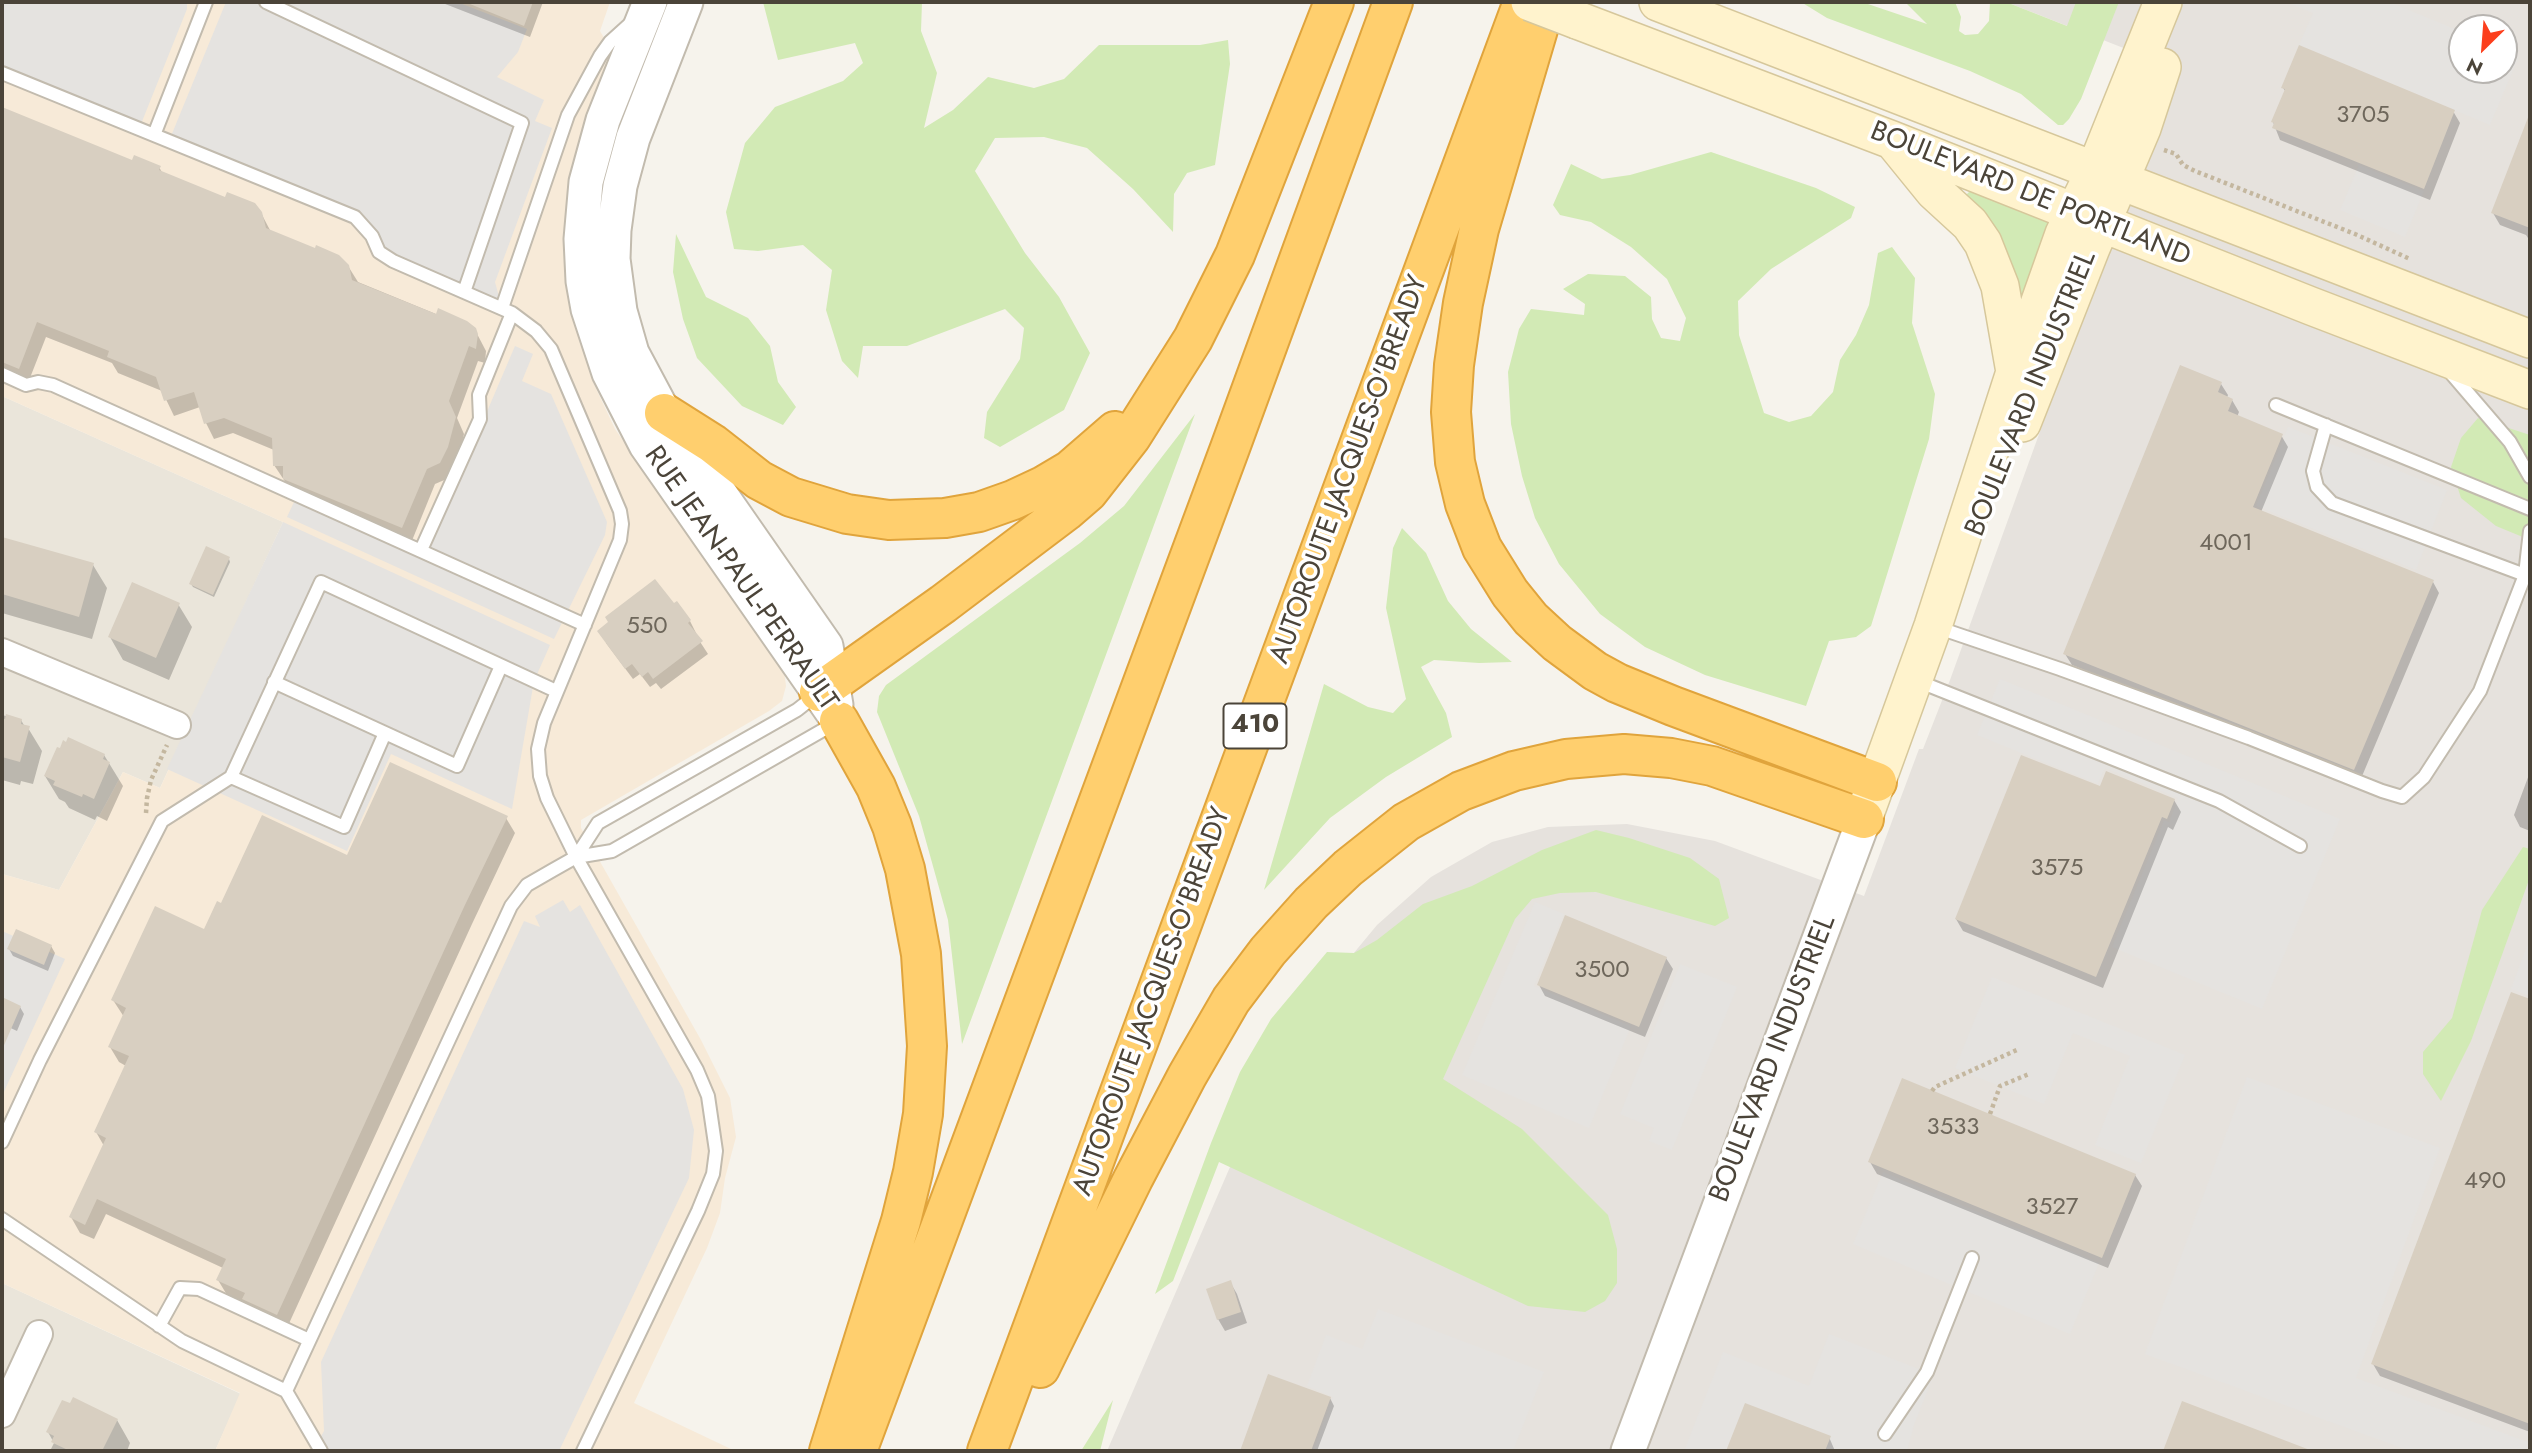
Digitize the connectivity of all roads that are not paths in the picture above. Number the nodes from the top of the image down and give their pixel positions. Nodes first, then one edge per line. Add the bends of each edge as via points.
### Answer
1 (206, 2) edge
2 (266, 2) edge
3 (686, 2) edge
4 (1334, 2) edge
5 (1393, 2) edge
6 (1523, 2) edge
7 (1530, 2) edge
8 (1658, 2) edge
9 (2164, 2) edge
10 (2183, 2) edge
11 (649, 6) edge
12 (1562, 11) edge
13 (2, 73) edge
14 (154, 135) junction
15 (1892, 139) junction
16 (2108, 175) junction
17 (2088, 218) junction
18 (464, 292) junction
19 (507, 311) junction
20 (1193, 339) junction
21 (2530, 339) edge
22 (2434, 353) junction
23 (2015, 372) junction
24 (2, 374) edge
25 (2530, 390) edge
26 (2276, 405) dead end
27 (664, 413) junction
28 (2326, 425) junction
29 (2530, 477) edge
30 (2530, 509) edge
31 (2530, 531) edge
32 (421, 550) junction
33 (2525, 575) junction
34 (585, 625) junction
35 (1934, 627) junction
36 (2, 652) edge
37 (501, 666) junction
38 (1917, 673) junction
39 (274, 682) junction
40 (556, 691) junction
41 (830, 698) junction
42 (177, 725) road end
43 (386, 733) junction
44 (231, 777) junction
45 (1877, 782) junction
46 (1864, 819) junction
47 (2300, 846) dead end
48 (576, 857) junction
49 (2, 1142) edge
50 (2, 1219) edge
51 (1972, 1258) dead end
52 (159, 1326) junction
53 (38, 1334) dead end
54 (309, 1340) junction
55 (286, 1391) junction
56 (2, 1415) edge
57 (1885, 1434) dead end
58 (321, 1451) edge
59 (583, 1451) edge
60 (829, 1451) edge
61 (858, 1451) edge
62 (987, 1451) edge
63 (999, 1451) edge
64 (1628, 1451) edge

1 - 14 lane
2 - 18 lane via 522,123
3 - 27 street, RUE JEAN-PAUL-PERRAULT via 630,148 613,237 613,272 623,326
4 - 20 highway via 1250,221
5 - 61 highway
6 - 62 highway, AUTOROUTE JACQUES-O'BREADY / 410
7 - 12 main road, BOULEVARD DE PORTLAND, bridge
8 - 16 main road, BOULEVARD DE PORTLAND
9 - 16 main road, BOULEVARD INDUSTRIEL
10 - 16 main road, BOULEVARD INDUSTRIEL via 2142,128
11 - 19 lane via 610,42 574,103 558,138
11 - 41 street, RUE JEAN-PAUL-PERRAULT via 603,120 586,181 581,239 588,309 609,373 646,445
12 - 15 main road, BOULEVARD DE PORTLAND
12 - 45 highway via 1479,229 1455,352 1451,400 1454,453 1462,495 1478,539 1524,610 1557,643 1595,671 1681,709
13 - 14 lane
14 - 18 lane via 355,217 386,257
15 - 17 main road, BOULEVARD DE PORTLAND
15 - 23 main road via 1983,243 2000,286
16 - 17 main road, BOULEVARD INDUSTRIEL
16 - 21 main road, BOULEVARD DE PORTLAND
17 - 22 main road, BOULEVARD DE PORTLAND
17 - 23 main road, BOULEVARD INDUSTRIEL via 2064,234
17 - 35 main road, BOULEVARD INDUSTRIEL via 2038,384
18 - 19 lane
19 - 32 lane via 479,396 480,419
19 - 34 lane via 536,331 551,349 620,511 620,540
20 - 27 highway via 1131,415 1070,470 1013,500 945,518 869,518 799,500 759,480
20 - 41 highway via 1145,416 1088,492
22 - 25 main road, BOULEVARD DE PORTLAND
22 - 29 lane via 2510,442
23 - 35 main road, BOULEVARD INDUSTRIEL
24 - 32 lane via 26,385 53,385
26 - 28 lane
27 - 41 street, RUE JEAN-PAUL-PERRAULT via 825,646
28 - 30 lane
28 - 33 lane via 2312,471 2316,487 2332,503
31 - 33 lane
32 - 34 lane
33 - 35 lane via 2480,691 2424,777 2402,797 2060,668
34 - 40 lane
35 - 38 main road, BOULEVARD INDUSTRIEL
36 - 42 street
37 - 39 lane via 321,582
37 - 40 lane
37 - 43 lane via 457,766
38 - 45 main road, BOULEVARD INDUSTRIEL
38 - 47 lane via 2219,801
39 - 43 lane
39 - 44 lane
40 - 48 lane via 538,749 540,776
41 - 48 lane via 612,851
41 - 48 lane via 797,710 598,823
41 - 60 highway via 880,797 905,869 921,954 927,1046 923,1114 913,1172
43 - 44 lane via 344,827
44 - 49 lane via 162,821
45 - 46 main road, BOULEVARD INDUSTRIEL
46 - 63 highway via 1712,766 1624,754 1566,759 1514,771 1455,794 1406,822 1304,910 1226,1009 1133,1179
46 - 64 street, BOULEVARD INDUSTRIEL
48 - 54 lane via 527,885 511,906
48 - 59 lane via 697,1070 708,1096 716,1151 713,1174 698,1211
50 - 52 lane
51 - 57 lane via 1927,1372
52 - 54 lane via 180,1288 199,1289
52 - 55 lane
53 - 56 street
54 - 55 lane
55 - 58 lane

